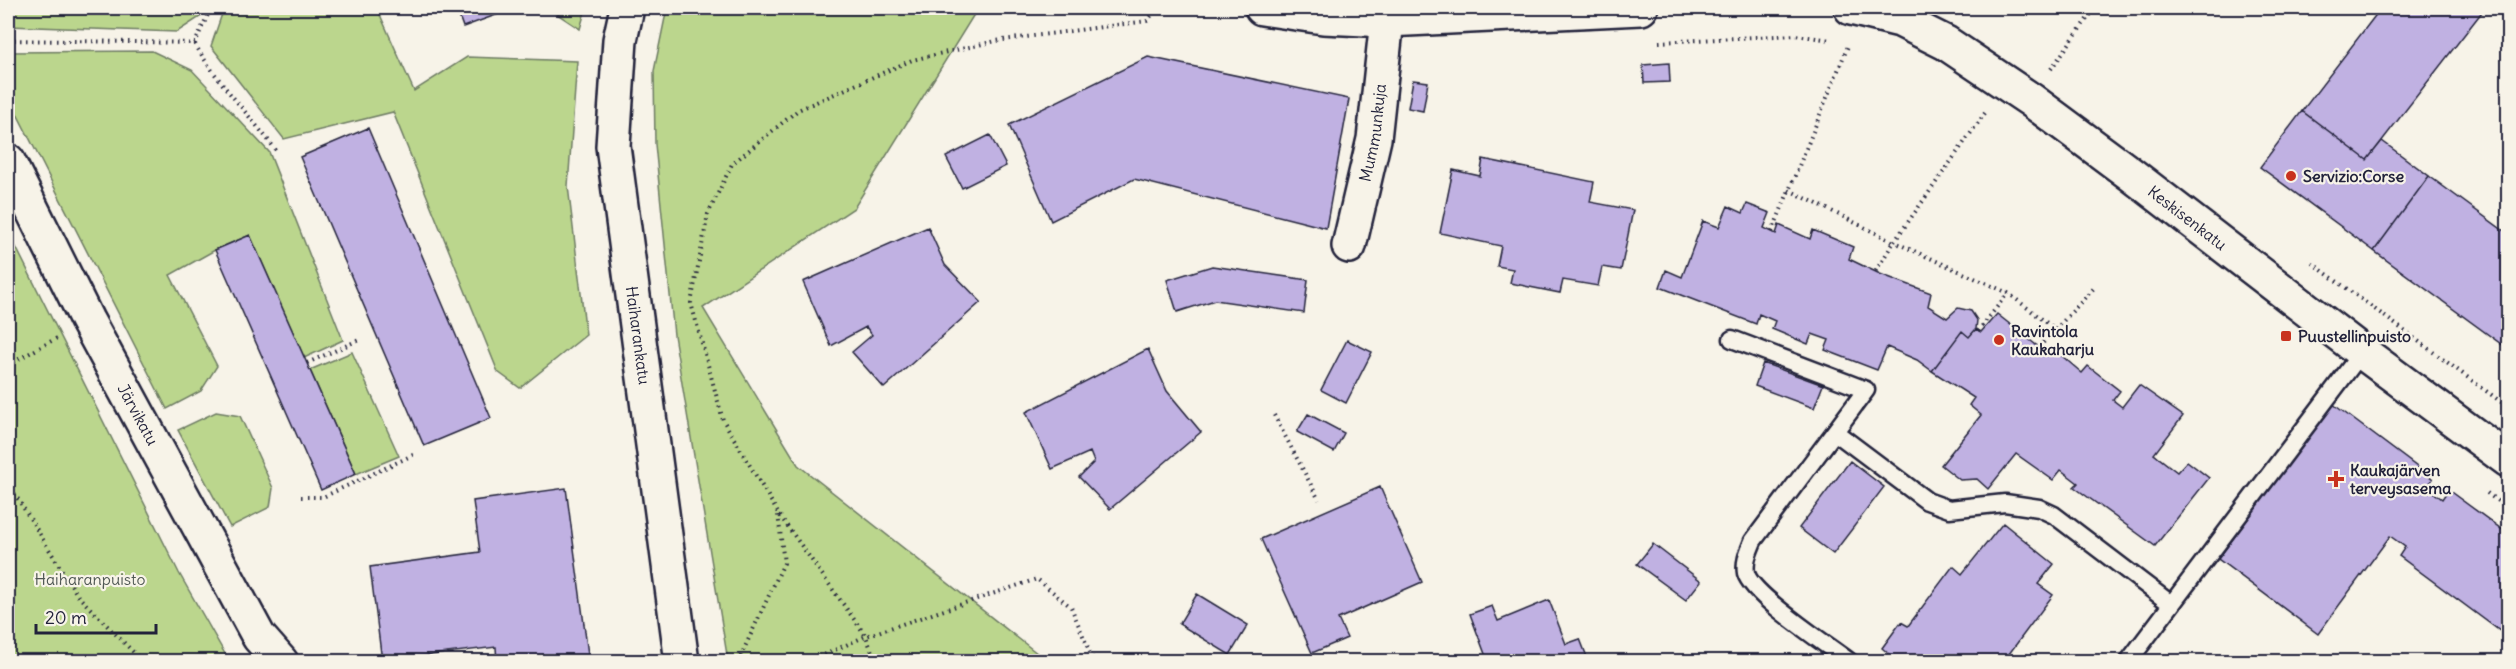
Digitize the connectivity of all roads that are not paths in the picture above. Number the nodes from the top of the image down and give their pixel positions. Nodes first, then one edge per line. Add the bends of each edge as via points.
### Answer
1 (627, 8) edge
2 (1262, 8) edge
3 (1641, 8) edge
4 (1851, 8) edge
5 (1387, 20) junction
6 (8, 161) edge
7 (1348, 246) dead end
8 (1732, 339) dead end
9 (2362, 352) junction
10 (1835, 432) junction
11 (2508, 460) edge
12 (2171, 604) junction
13 (281, 662) edge
14 (682, 662) edge
15 (1850, 662) edge
16 (2128, 662) edge

1 - 14 street, Haiharankatu via 620,40 613,146
2 - 5 street via 1323,17
3 - 5 street
4 - 9 street, Keskisenkatu via 1900,20 1946,43 2031,100
5 - 7 street, Mummunkuja via 1374,139
6 - 13 street, Järvikatu via 87,320 259,637
8 - 10 lane via 1866,390
9 - 11 street, Keskisenkatu
9 - 12 lane
10 - 12 lane via 1927,501 1949,510 2005,503 2039,508 2054,515
10 - 15 lane via 1753,541 1746,558 1746,573 1757,591
12 - 16 lane

